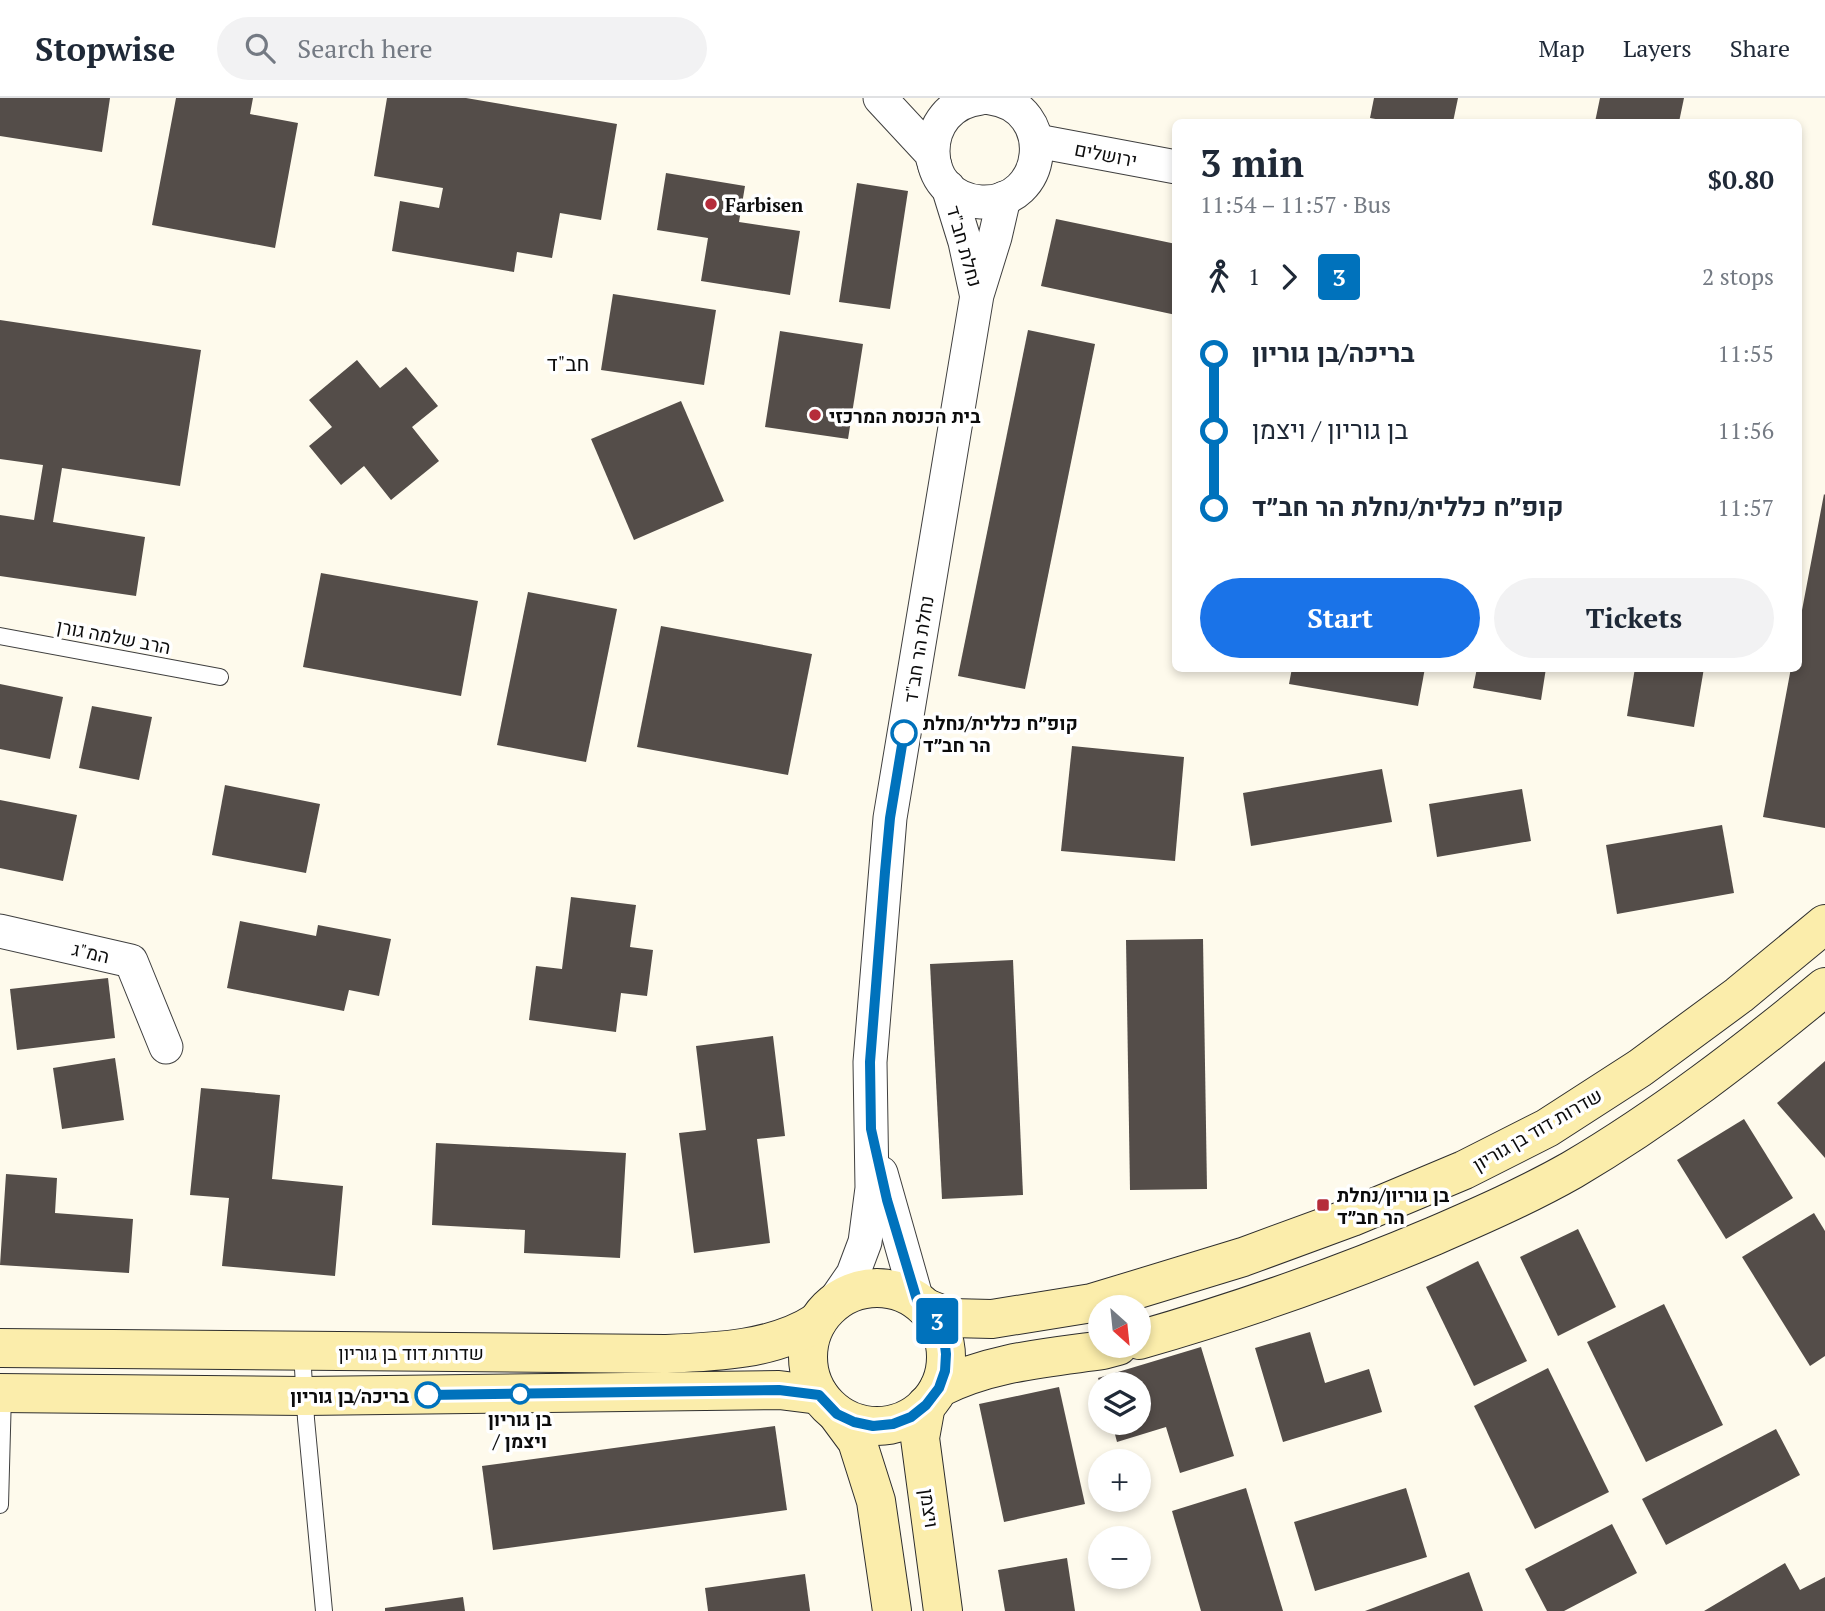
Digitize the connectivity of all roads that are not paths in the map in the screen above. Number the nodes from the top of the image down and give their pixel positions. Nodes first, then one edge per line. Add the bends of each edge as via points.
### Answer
1 (880, 98) edge
2 (976, 98) edge
3 (990, 98) edge
4 (1037, 141) junction
5 (1172, 166) edge
6 (941, 176) junction
7 (1004, 198) junction
8 (977, 295) junction
9 (0, 636) edge
10 (220, 677) dead end
11 (1825, 924) edge
12 (0, 931) edge
13 (1825, 987) edge
14 (166, 1047) dead end
15 (871, 1129) junction
16 (922, 1304) junction
17 (825, 1312) junction
18 (1152, 1336) edge
19 (0, 1348) edge
20 (302, 1352) junction
21 (1088, 1352) edge
22 (2, 1393) edge
23 (304, 1395) junction
24 (933, 1396) junction
25 (828, 1404) junction
26 (0, 1505) edge
27 (324, 1611) edge
28 (892, 1611) edge
29 (943, 1611) edge

1 - 6 street via 931,153
2 - 6 street via 957,105 942,119 934,137 933,156
3 - 4 street via 1022,112
4 - 5 street, ירושלים
4 - 7 street via 1031,175
6 - 7 street via 962,197 979,202
6 - 8 street, נחלת חב"ד via 965,242
7 - 8 street, נחלת חב"ד
8 - 15 street, נחלת הר חב"ד via 890,818 870,1062
9 - 10 lane, הרב שלמה גורן
11 - 16 street, שדרות דוד בן גוריון via 1740,995 1640,1068 1547,1128 1464,1170 1255,1253 1092,1303 992,1319 951,1318
12 - 14 street, המ"ג via 131,961
13 - 18 street via 1668,1108 1571,1170 1485,1214 1370,1263
15 - 16 street via 887,1200
15 - 17 street via 872,1188 865,1242 853,1274
16 - 17 street via 897,1290 875,1287 852,1292
16 - 24 street via 944,1337 945,1371
17 - 20 street, שדרות דוד בן גוריון via 803,1331 712,1352
17 - 25 street via 810,1339 808,1358 811,1377
19 - 20 street, שדרות דוד בן גוריון
20 - 23 lane
21 - 24 street via 1005,1363 958,1378
22 - 23 street
22 - 26 lane
23 - 25 street via 779,1390
23 - 27 lane
24 - 25 street via 911,1417 873,1426 854,1422
24 - 29 street, ויצמן via 920,1438
25 - 28 street via 857,1441 876,1501

